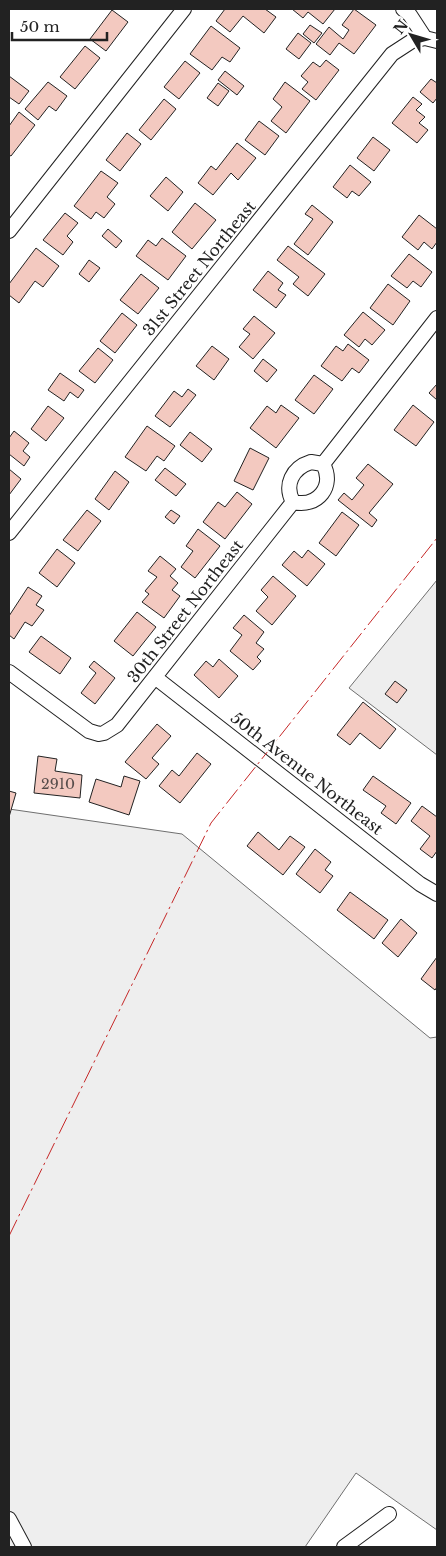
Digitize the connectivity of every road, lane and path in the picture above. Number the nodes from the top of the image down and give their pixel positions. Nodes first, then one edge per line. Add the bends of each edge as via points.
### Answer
1 (184, 9) edge
2 (403, 9) edge
3 (431, 39) edge
4 (9, 231) edge
5 (437, 318) edge
6 (323, 464) junction
7 (293, 502) junction
8 (9, 533) edge
9 (9, 672) edge
10 (156, 678) junction
11 (437, 894) edge
12 (389, 1514) dead end
13 (9, 1518) edge
14 (24, 1547) edge
15 (344, 1547) edge

1 - 4 street
2 - 3 street
3 - 8 street, 31st Street Northeast via 412,41 392,54
5 - 6 street
6 - 7 street via 311,462 294,472 289,490
6 - 7 street via 328,480 325,491 305,504
7 - 10 street, 30th Street Northeast
9 - 10 street, 30th Street Northeast via 77,723 99,734 118,725
10 - 11 street, 50th Avenue Northeast
12 - 15 street
13 - 14 street

